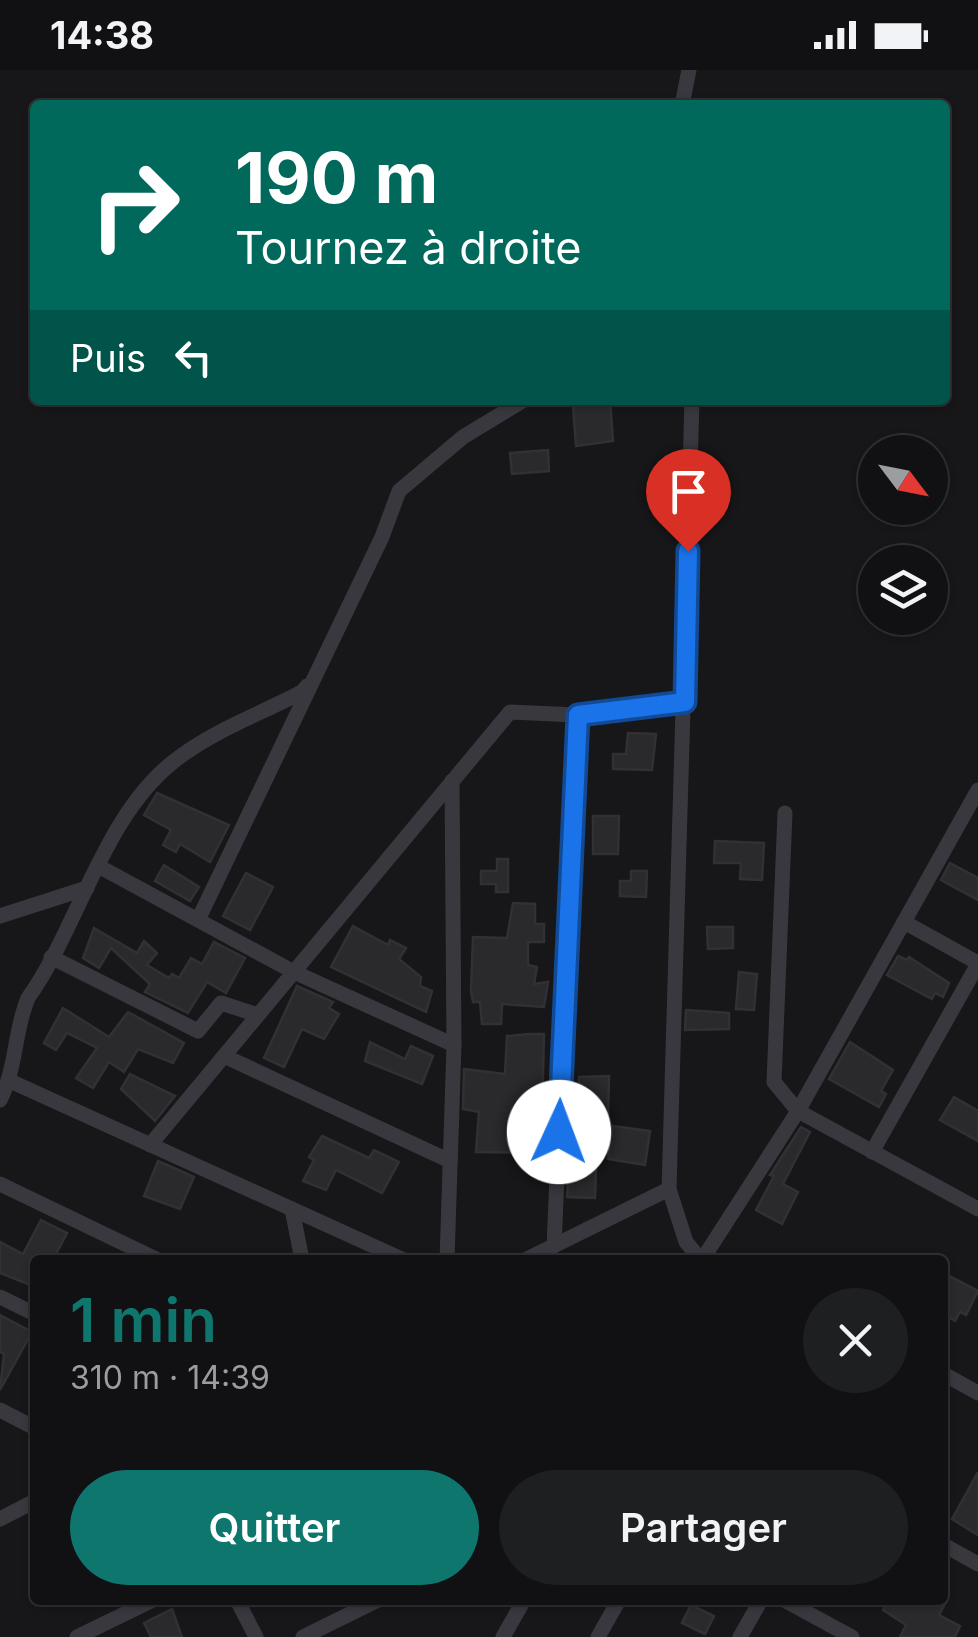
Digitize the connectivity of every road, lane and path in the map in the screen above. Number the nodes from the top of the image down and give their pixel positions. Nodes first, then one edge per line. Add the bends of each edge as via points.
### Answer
1 (689, 70) edge
2 (685, 100) edge
3 (516, 405) edge
4 (692, 405) edge
5 (317, 672) junction
6 (685, 702) junction
7 (578, 715) junction
8 (452, 781) junction
9 (977, 796) edge
10 (785, 812) dead end
11 (100, 867) junction
12 (88, 888) junction
13 (0, 916) edge
14 (198, 920) junction
15 (904, 922) junction
16 (51, 957) junction
17 (978, 964) edge
18 (294, 972) junction
19 (258, 1016) junction
20 (454, 1045) junction
21 (224, 1056) junction
22 (10, 1081) junction
23 (0, 1100) edge
24 (798, 1111) junction
25 (150, 1145) junction
26 (872, 1152) junction
27 (450, 1162) junction
28 (0, 1184) edge
29 (669, 1189) junction
30 (292, 1209) junction
31 (978, 1209) edge
32 (554, 1246) junction
33 (148, 1255) edge
34 (301, 1255) edge
35 (393, 1255) edge
36 (446, 1255) edge
37 (535, 1255) edge
38 (698, 1255) edge
39 (705, 1255) edge
40 (0, 1297) edge
41 (30, 1312) edge
42 (948, 1377) edge
43 (978, 1393) edge
44 (0, 1410) edge
45 (30, 1425) edge
46 (30, 1503) edge
47 (3, 1514) edge
48 (948, 1547) edge
49 (978, 1564) edge
50 (143, 1605) edge
51 (240, 1605) edge
52 (368, 1605) edge
53 (521, 1605) edge
54 (616, 1605) edge
55 (758, 1605) edge
56 (793, 1605) edge
57 (77, 1637) edge
58 (256, 1637) edge
59 (304, 1637) edge
60 (503, 1637) edge
61 (598, 1637) edge
62 (740, 1637) edge
63 (852, 1637) edge

1 - 2 street
3 - 5 street via 463,437 399,492
4 - 6 street
5 - 11 street via 302,692 170,764 128,816
5 - 14 street
6 - 7 street
6 - 29 street
7 - 8 street via 510,712
7 - 32 street
8 - 18 street
8 - 20 street
9 - 15 street
10 - 24 street via 774,1082
11 - 12 street
11 - 14 street
12 - 13 street
12 - 16 street
14 - 18 street
15 - 17 street
15 - 24 street
16 - 19 street via 198,1031 220,1003
16 - 22 street via 19,1020
17 - 26 street
18 - 19 street
18 - 20 street
19 - 21 street
20 - 27 street
21 - 25 street
21 - 27 street
22 - 23 street
22 - 25 street
24 - 26 street
24 - 39 street
25 - 30 street
26 - 31 street
27 - 36 street
28 - 33 street
29 - 32 street
29 - 38 street via 686,1242
30 - 34 street
30 - 35 street
32 - 37 street
40 - 41 street
42 - 43 street
44 - 45 street
46 - 47 street
48 - 49 street
50 - 57 street
51 - 58 street
52 - 59 street
53 - 60 street
54 - 61 street
55 - 62 street
56 - 63 street

